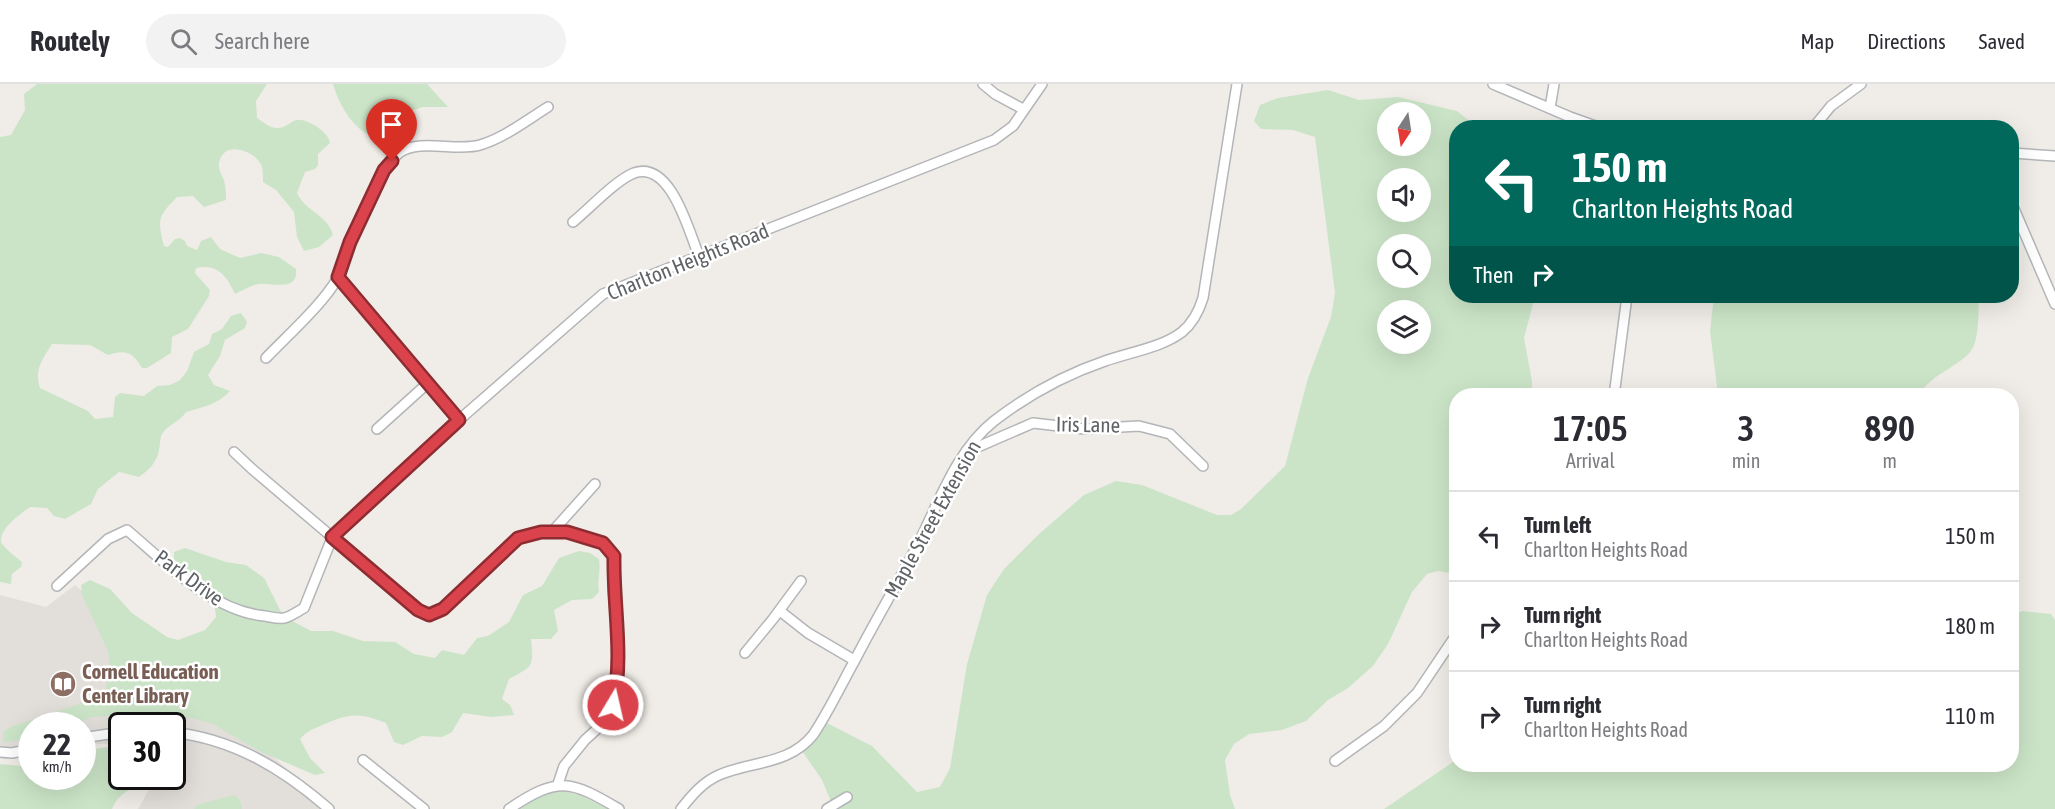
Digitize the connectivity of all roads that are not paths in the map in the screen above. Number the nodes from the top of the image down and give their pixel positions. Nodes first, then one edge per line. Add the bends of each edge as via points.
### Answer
1 (983, 84) edge
2 (1041, 84) edge
3 (1237, 84) edge
4 (1492, 84) edge
5 (1554, 84) edge
6 (1861, 84) edge
7 (548, 107) dead end
8 (1550, 108) junction
9 (1023, 109) junction
10 (1581, 120) edge
11 (1820, 120) edge
12 (2019, 153) edge
13 (2055, 156) edge
14 (2019, 220) edge
15 (573, 222) dead end
16 (699, 256) junction
17 (338, 277) junction
18 (1626, 303) edge
19 (2055, 304) edge
20 (266, 358) dead end
21 (428, 383) junction
22 (1615, 388) edge
23 (459, 420) junction
24 (377, 429) dead end
25 (234, 452) dead end
26 (966, 452) junction
27 (1203, 466) dead end
28 (595, 484) dead end
29 (552, 532) junction
30 (332, 537) junction
31 (801, 581) dead end
32 (57, 586) dead end
33 (780, 611) junction
34 (1449, 646) edge
35 (745, 653) dead end
36 (854, 660) junction
37 (186, 734) edge
38 (0, 752) edge
39 (18, 752) edge
40 (363, 760) dead end
41 (1335, 761) dead end
42 (558, 784) junction
43 (847, 797) dead end
44 (329, 809) edge
45 (424, 809) edge
46 (509, 809) edge
47 (619, 809) edge
48 (681, 809) edge
49 (827, 809) edge

1 - 9 street
2 - 9 street, Charlton Heights Road
3 - 26 street, Maple Street Extension via 1203,298 1191,322 1164,342 1086,367 1038,390 984,429
4 - 8 street
5 - 8 street
6 - 11 street via 1831,106
7 - 17 street via 479,145 436,145 400,152 384,170
8 - 10 street
9 - 16 street, Charlton Heights Road via 1013,126 994,140
12 - 13 street
14 - 19 street
15 - 16 street via 623,179 648,171 670,188
16 - 23 street, Charlton Heights Road via 603,294
17 - 20 street via 330,291
17 - 21 street
18 - 22 street
21 - 23 street
21 - 24 street
23 - 30 street, Charlton Heights Road
25 - 30 street
26 - 27 street, Iris Lane via 1033,423 1085,429 1139,426 1170,435
26 - 36 street, Maple Street Extension
28 - 29 street
29 - 30 street via 518,538 443,609 429,615
29 - 42 street via 567,532 603,543 614,556 619,660 610,717 564,766
30 - 32 street, Park Drive via 304,608 284,618 231,608 209,596 127,530 108,539
31 - 33 street
33 - 35 street
33 - 36 street
34 - 41 street via 1418,693 1384,726
36 - 48 street, Maple Street Extension via 823,721 807,742 783,757 712,778
37 - 44 street via 247,752 291,777
38 - 39 street
40 - 45 street
42 - 46 street
42 - 47 street via 582,789
43 - 49 street

